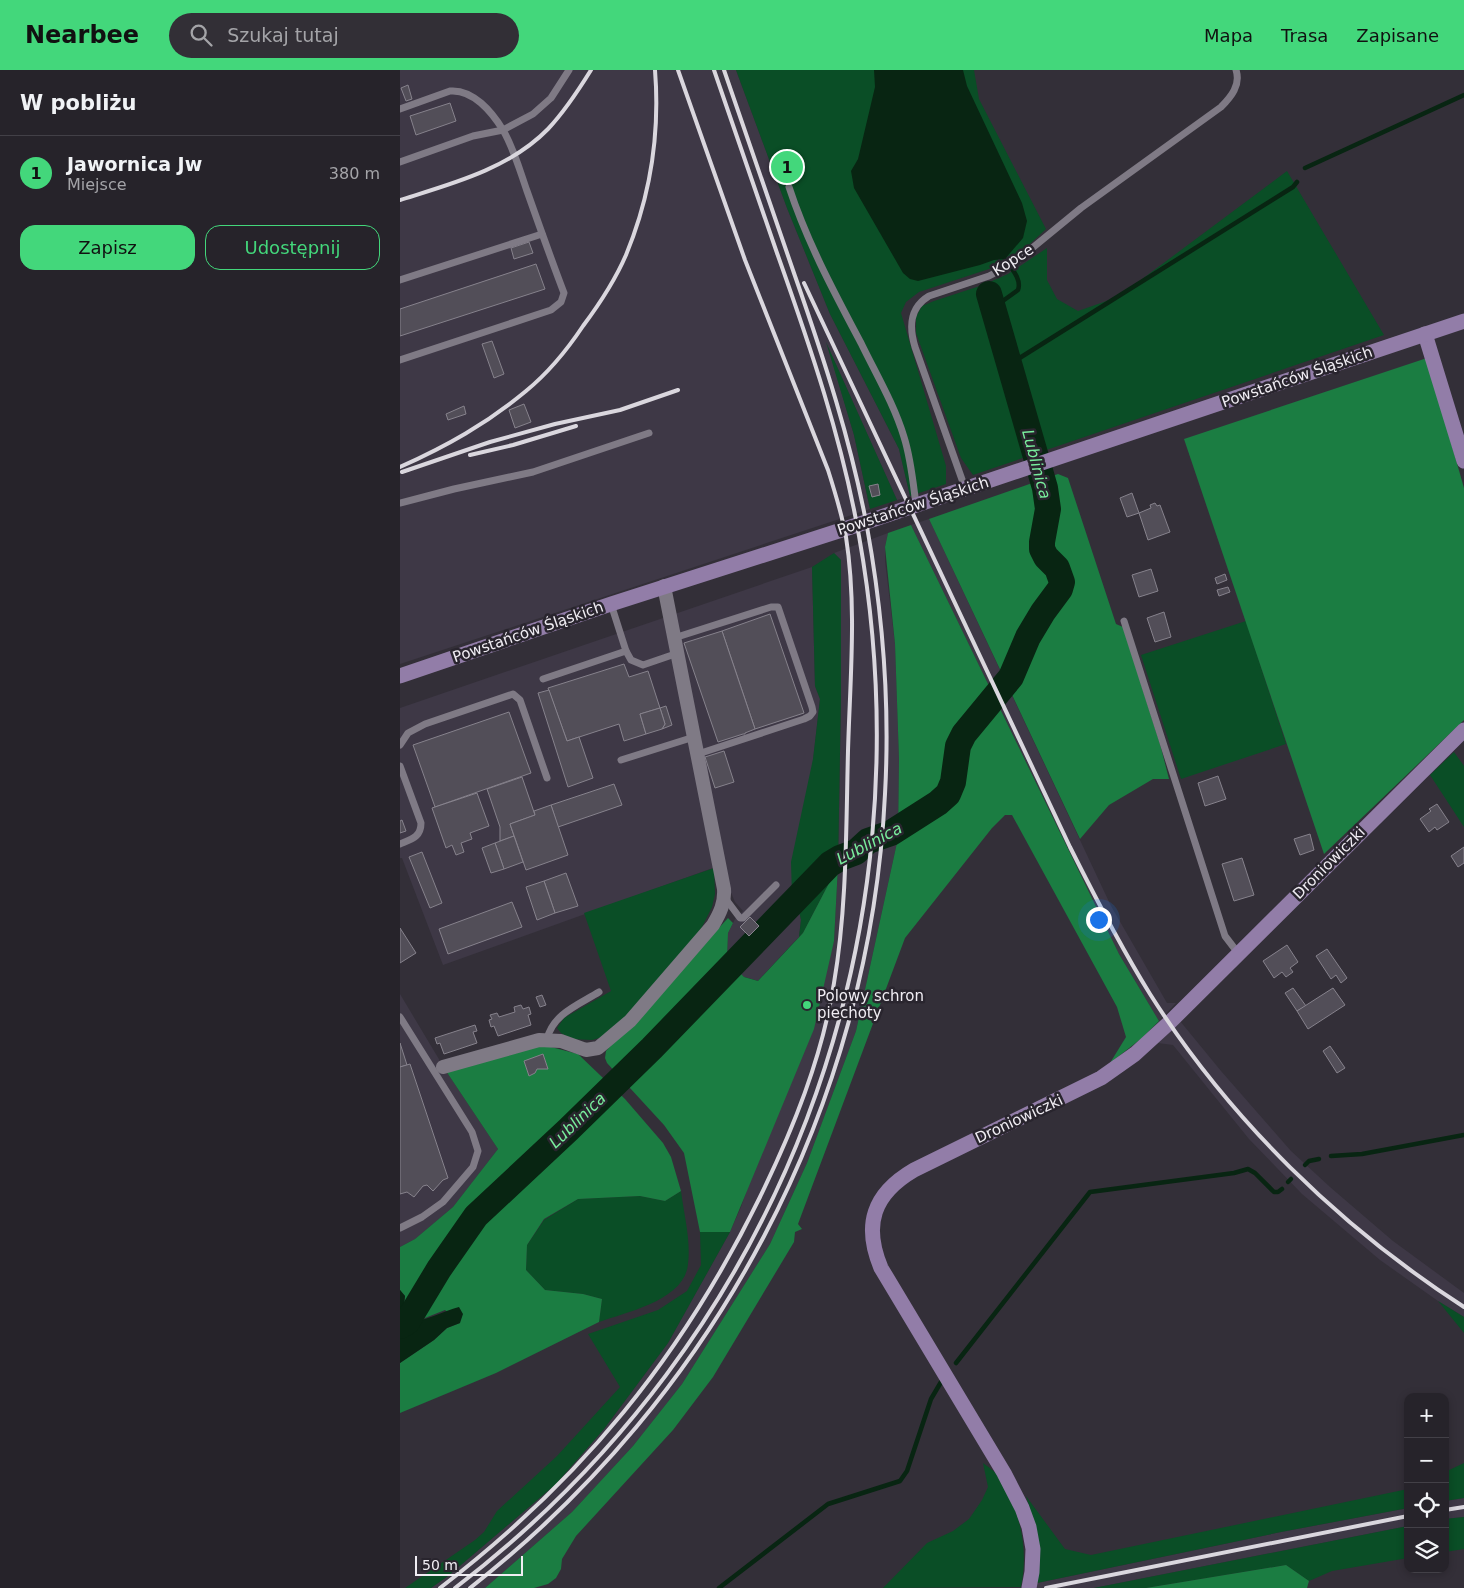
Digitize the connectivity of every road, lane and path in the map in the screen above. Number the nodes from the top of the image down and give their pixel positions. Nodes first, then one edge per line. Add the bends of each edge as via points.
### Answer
1 (569, 70) edge
2 (1236, 70) edge
3 (400, 109) edge
4 (503, 130) junction
5 (400, 162) edge
6 (789, 187) dead end
7 (542, 234) junction
8 (400, 280) edge
9 (1464, 321) edge
10 (1425, 334) junction
11 (400, 360) edge
12 (649, 433) dead end
13 (1464, 461) edge
14 (966, 488) junction
15 (400, 504) edge
16 (916, 505) junction
17 (664, 586) junction
18 (610, 604) junction
19 (1124, 621) dead end
20 (674, 638) junction
21 (626, 651) junction
22 (678, 653) junction
23 (400, 676) edge
24 (543, 679) dead end
25 (1464, 730) edge
26 (694, 737) junction
27 (400, 745) edge
28 (698, 754) junction
29 (621, 760) dead end
30 (400, 766) edge
31 (547, 778) dead end
32 (400, 844) edge
33 (776, 886) dead end
34 (725, 898) junction
35 (1238, 953) junction
36 (599, 992) dead end
37 (400, 1016) edge
38 (547, 1039) junction
39 (438, 1068) junction
40 (400, 1228) edge
41 (1029, 1588) edge

1 - 4 lane via 542,108
2 - 14 lane, Kopce via 1237,84 1228,101 1081,208 1014,263 990,276 929,296 915,308 911,335
3 - 4 lane via 458,91 472,96
4 - 5 lane via 473,136
4 - 7 lane
6 - 16 lane via 816,259 901,427 911,464
7 - 8 lane
7 - 11 lane via 564,293 561,302 551,310
9 - 10 street
10 - 13 street
10 - 14 street, Powstańców Śląskich
12 - 15 lane via 533,472
14 - 16 street, Powstańców Śląskich
16 - 17 street, Powstańców Śląskich
17 - 18 street, Powstańców Śląskich
17 - 20 street
18 - 21 lane
18 - 23 street, Powstańców Śląskich
19 - 35 lane via 1226,936
20 - 22 street
20 - 28 lane via 778,607 812,707 813,712 804,719
21 - 22 lane via 631,660 642,665
21 - 24 lane
22 - 26 street
25 - 35 street, Droniowiczki
26 - 28 street
26 - 29 lane
27 - 31 lane via 408,733 425,724 513,694 520,700
28 - 34 street
30 - 32 lane via 421,830 418,836
33 - 34 lane via 743,918
34 - 38 street via 713,925 605,1044 586,1050
35 - 41 street, Droniowiczki via 1170,1022 1118,1068 902,1177 886,1192 874,1215 873,1244 881,1268 1004,1473 1025,1516 1033,1550
36 - 38 lane via 557,1019
37 - 39 lane
38 - 39 street
39 - 40 lane via 472,1132 478,1150 477,1159 443,1202

